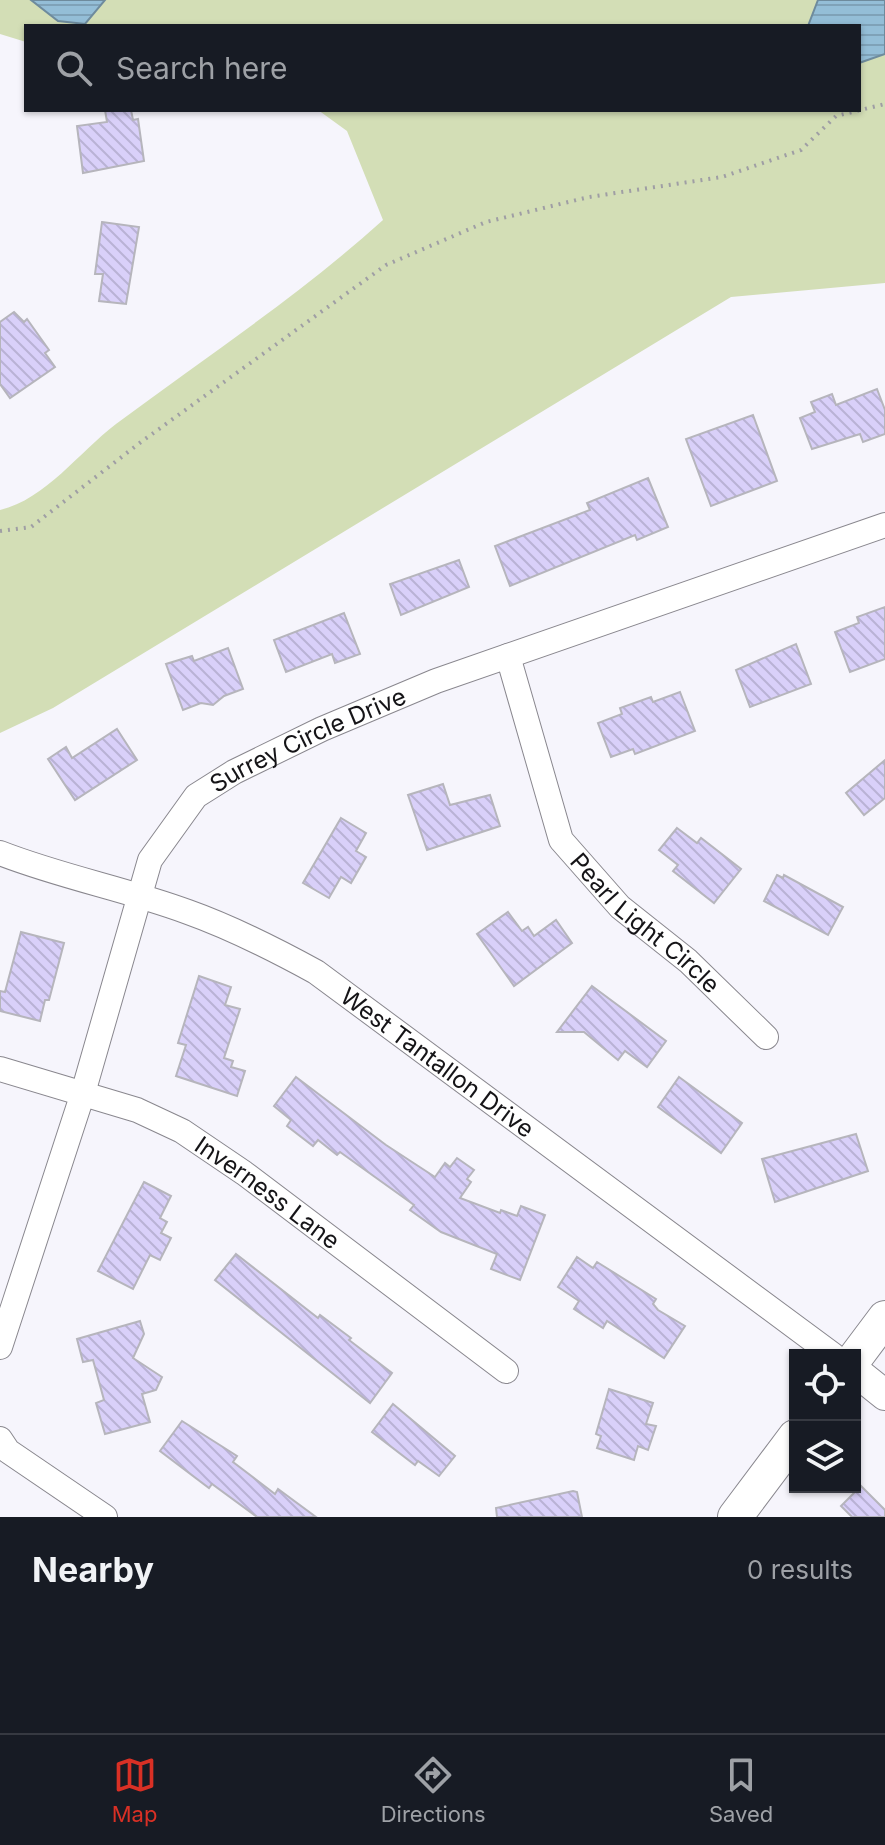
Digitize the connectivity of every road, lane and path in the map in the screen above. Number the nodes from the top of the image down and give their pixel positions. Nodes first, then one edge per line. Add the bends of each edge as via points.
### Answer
1 (885, 104) edge
2 (861, 110) edge
3 (852, 112) edge
4 (885, 525) edge
5 (0, 531) edge
6 (508, 656) junction
7 (0, 853) edge
8 (138, 895) junction
9 (766, 1037) dead end
10 (0, 1069) edge
11 (83, 1093) junction
12 (885, 1318) edge
13 (0, 1347) edge
14 (825, 1349) edge
15 (861, 1350) edge
16 (506, 1371) dead end
17 (861, 1376) edge
18 (885, 1395) edge
19 (0, 1439) edge
20 (789, 1445) edge
21 (105, 1517) edge
22 (735, 1517) edge

1 - 2 path
3 - 5 path via 836,116 801,150 722,177 589,197 486,222 386,265 31,527
4 - 6 street, Surrey Circle Drive
6 - 8 street, Surrey Circle Drive via 336,723 215,782 196,796 150,860
6 - 9 street, Pearl Light Circle via 561,840 620,907 688,961
7 - 8 street, West Tantallon Drive
8 - 11 street, Surrey Circle Drive
8 - 14 street, West Tantallon Drive via 249,936 316,972
10 - 11 street, Inverness Lane
11 - 13 street, Surrey Circle Drive
11 - 16 street, Inverness Lane via 182,1131
12 - 15 main road
17 - 18 street
19 - 21 street via 8,1451
20 - 22 main road

